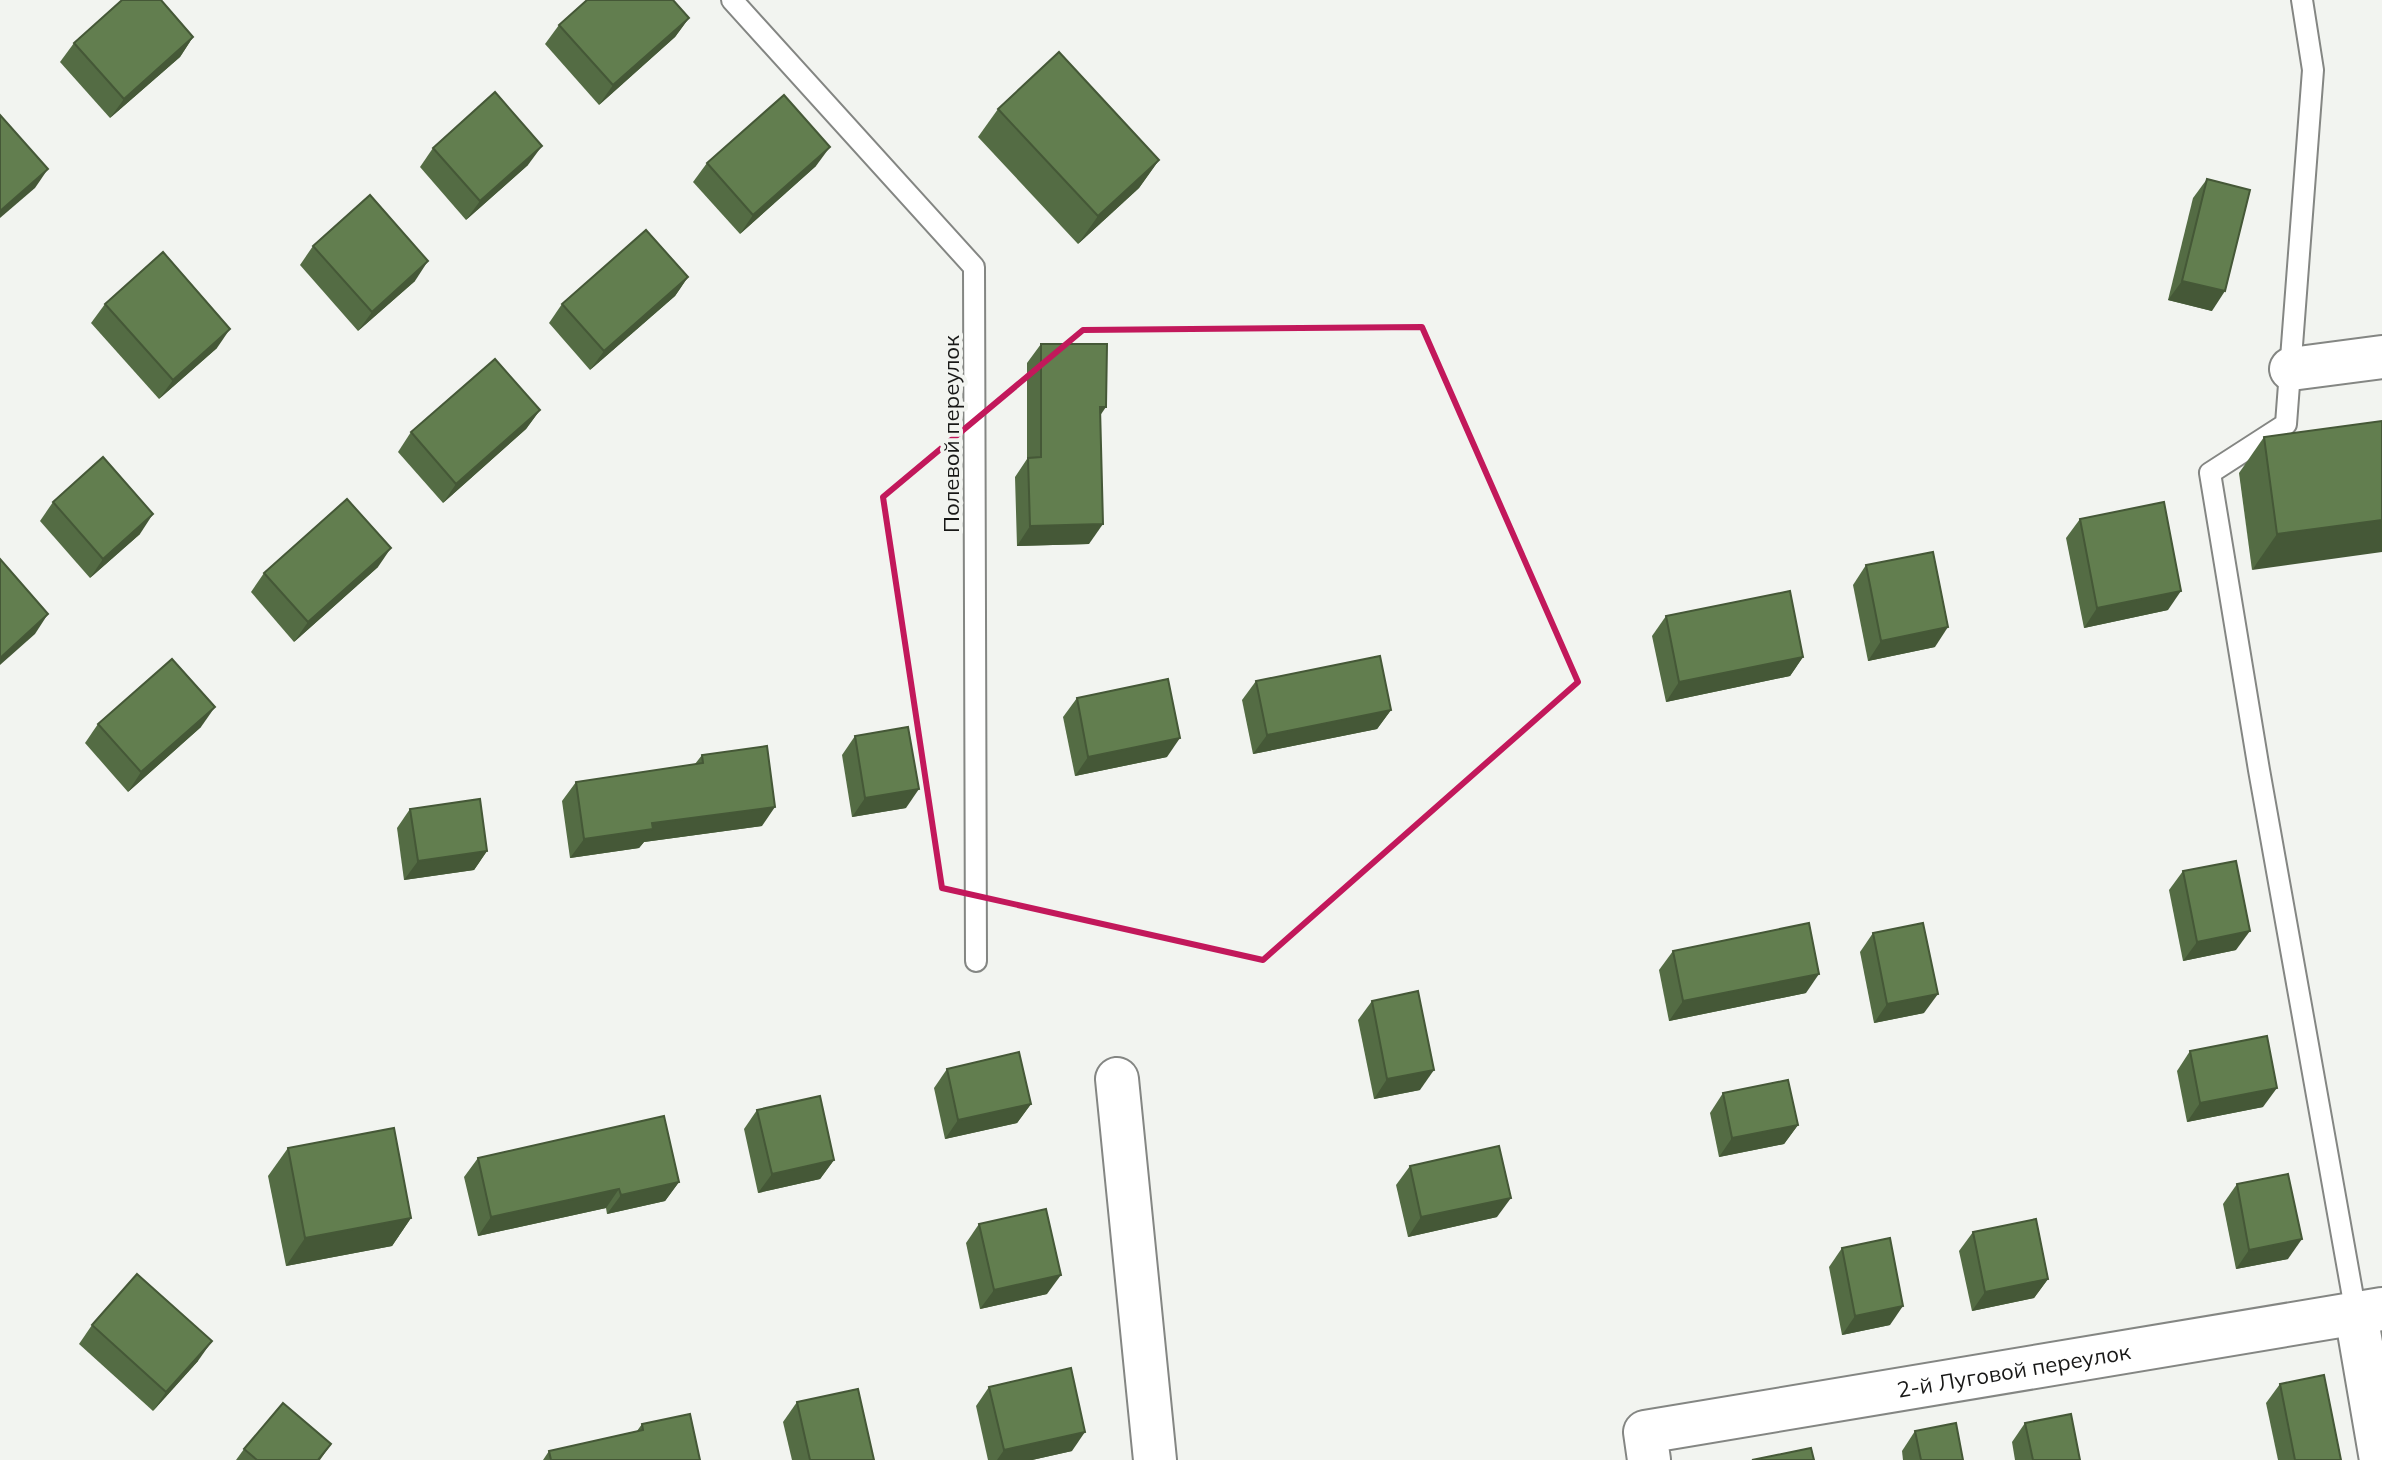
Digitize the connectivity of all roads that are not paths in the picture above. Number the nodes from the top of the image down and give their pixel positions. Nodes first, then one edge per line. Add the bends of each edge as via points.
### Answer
1 (732, 0) edge
2 (2302, 0) edge
3 (2382, 357) edge
4 (2291, 369) junction
5 (976, 961) dead end
6 (1117, 1079) dead end
7 (2369, 1312) edge
8 (1647, 1446) edge
9 (1155, 1460) edge
10 (2381, 1460) edge

1 - 5 lane, Полевой переулок via 974,267
2 - 4 lane via 2313,70
3 - 4 street
4 - 7 lane via 2286,424 2210,473 2262,786
6 - 9 street
7 - 8 street, 2-й Луговой переулок
7 - 10 street

